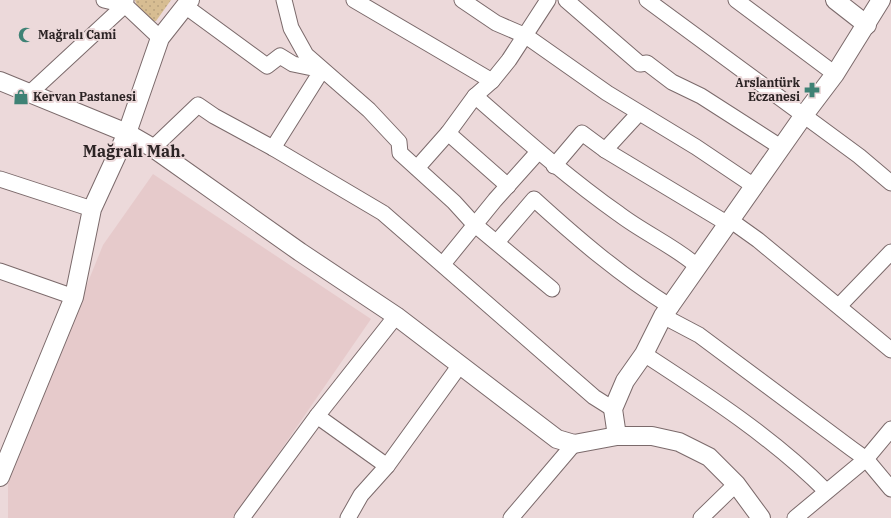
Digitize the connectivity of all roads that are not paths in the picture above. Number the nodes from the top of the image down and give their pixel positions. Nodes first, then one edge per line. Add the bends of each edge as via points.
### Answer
1 (104, 0) edge
2 (284, 0) edge
3 (354, 0) edge
4 (462, 0) edge
5 (548, 0) edge
6 (566, 0) edge
7 (647, 0) edge
8 (736, 0) edge
9 (835, 0) edge
10 (881, 0) edge
11 (126, 3) edge
12 (188, 3) edge
13 (867, 25) junction
14 (526, 36) junction
15 (160, 38) junction
16 (322, 70) junction
17 (835, 74) junction
18 (0, 81) edge
19 (492, 81) junction
20 (31, 92) junction
21 (475, 96) junction
22 (639, 112) junction
23 (804, 115) junction
24 (127, 133) junction
25 (448, 133) junction
26 (153, 148) junction
27 (273, 148) junction
28 (782, 148) junction
29 (605, 150) junction
30 (538, 152) junction
31 (554, 166) junction
32 (417, 168) junction
33 (0, 179) edge
34 (891, 183) edge
35 (508, 186) junction
36 (754, 186) junction
37 (92, 209) junction
38 (729, 222) junction
39 (474, 224) junction
40 (497, 242) junction
41 (891, 252) edge
42 (443, 264) junction
43 (697, 266) junction
44 (0, 271) edge
45 (552, 289) dead end
46 (74, 297) junction
47 (839, 306) junction
48 (667, 312) junction
49 (396, 316) junction
50 (891, 350) edge
51 (644, 354) junction
52 (460, 365) junction
53 (613, 409) junction
54 (317, 416) junction
55 (891, 429) edge
56 (617, 436) junction
57 (574, 444) junction
58 (866, 460) junction
59 (387, 466) junction
60 (0, 478) edge
61 (736, 484) junction
62 (891, 489) edge
63 (826, 491) junction
64 (242, 518) edge
65 (348, 518) edge
66 (511, 518) edge
67 (701, 518) edge
68 (761, 518) edge
69 (795, 518) edge

1 - 11 street
2 - 16 street via 290,28 306,55
3 - 19 street
4 - 14 street via 496,23
5 - 14 street
6 - 28 street via 640,64 647,63 672,82 700,96
7 - 23 street
8 - 17 street
9 - 13 street
10 - 13 street
11 - 15 street
11 - 20 street
12 - 15 street
12 - 16 street via 267,66 280,56 293,64
13 - 17 street
14 - 19 street
14 - 22 street
15 - 24 street
16 - 27 street
16 - 32 street via 374,116 399,142 400,153
17 - 23 street
18 - 20 street
19 - 21 street
20 - 24 street
21 - 25 street
21 - 30 street
22 - 29 street
22 - 36 street
23 - 28 street
23 - 34 street
24 - 26 street
24 - 37 street
25 - 32 street
25 - 35 street
26 - 27 street via 198,105
26 - 49 street
27 - 42 street via 383,213
28 - 36 street
29 - 31 street via 582,133
29 - 38 street
30 - 31 street
30 - 35 street
31 - 43 street via 621,216
32 - 39 street
33 - 37 street
35 - 39 street
36 - 38 street
37 - 46 street
38 - 43 street
38 - 47 street via 758,240
39 - 40 street
39 - 42 street
40 - 45 street
40 - 48 street via 534,199 597,256 644,291
41 - 47 street
42 - 53 street via 594,398
43 - 48 street
44 - 46 street
46 - 60 street
47 - 50 street
48 - 51 street
48 - 58 street
49 - 52 street
49 - 54 street
51 - 53 street via 625,381
51 - 63 street via 761,435
52 - 57 street via 557,439
52 - 59 street
53 - 56 street
54 - 59 street
54 - 64 street
55 - 58 street
56 - 57 street
56 - 61 street via 652,436 679,442 709,457
57 - 66 street
58 - 62 street
58 - 63 street
59 - 65 street via 361,495
61 - 67 street
61 - 68 street
63 - 69 street

